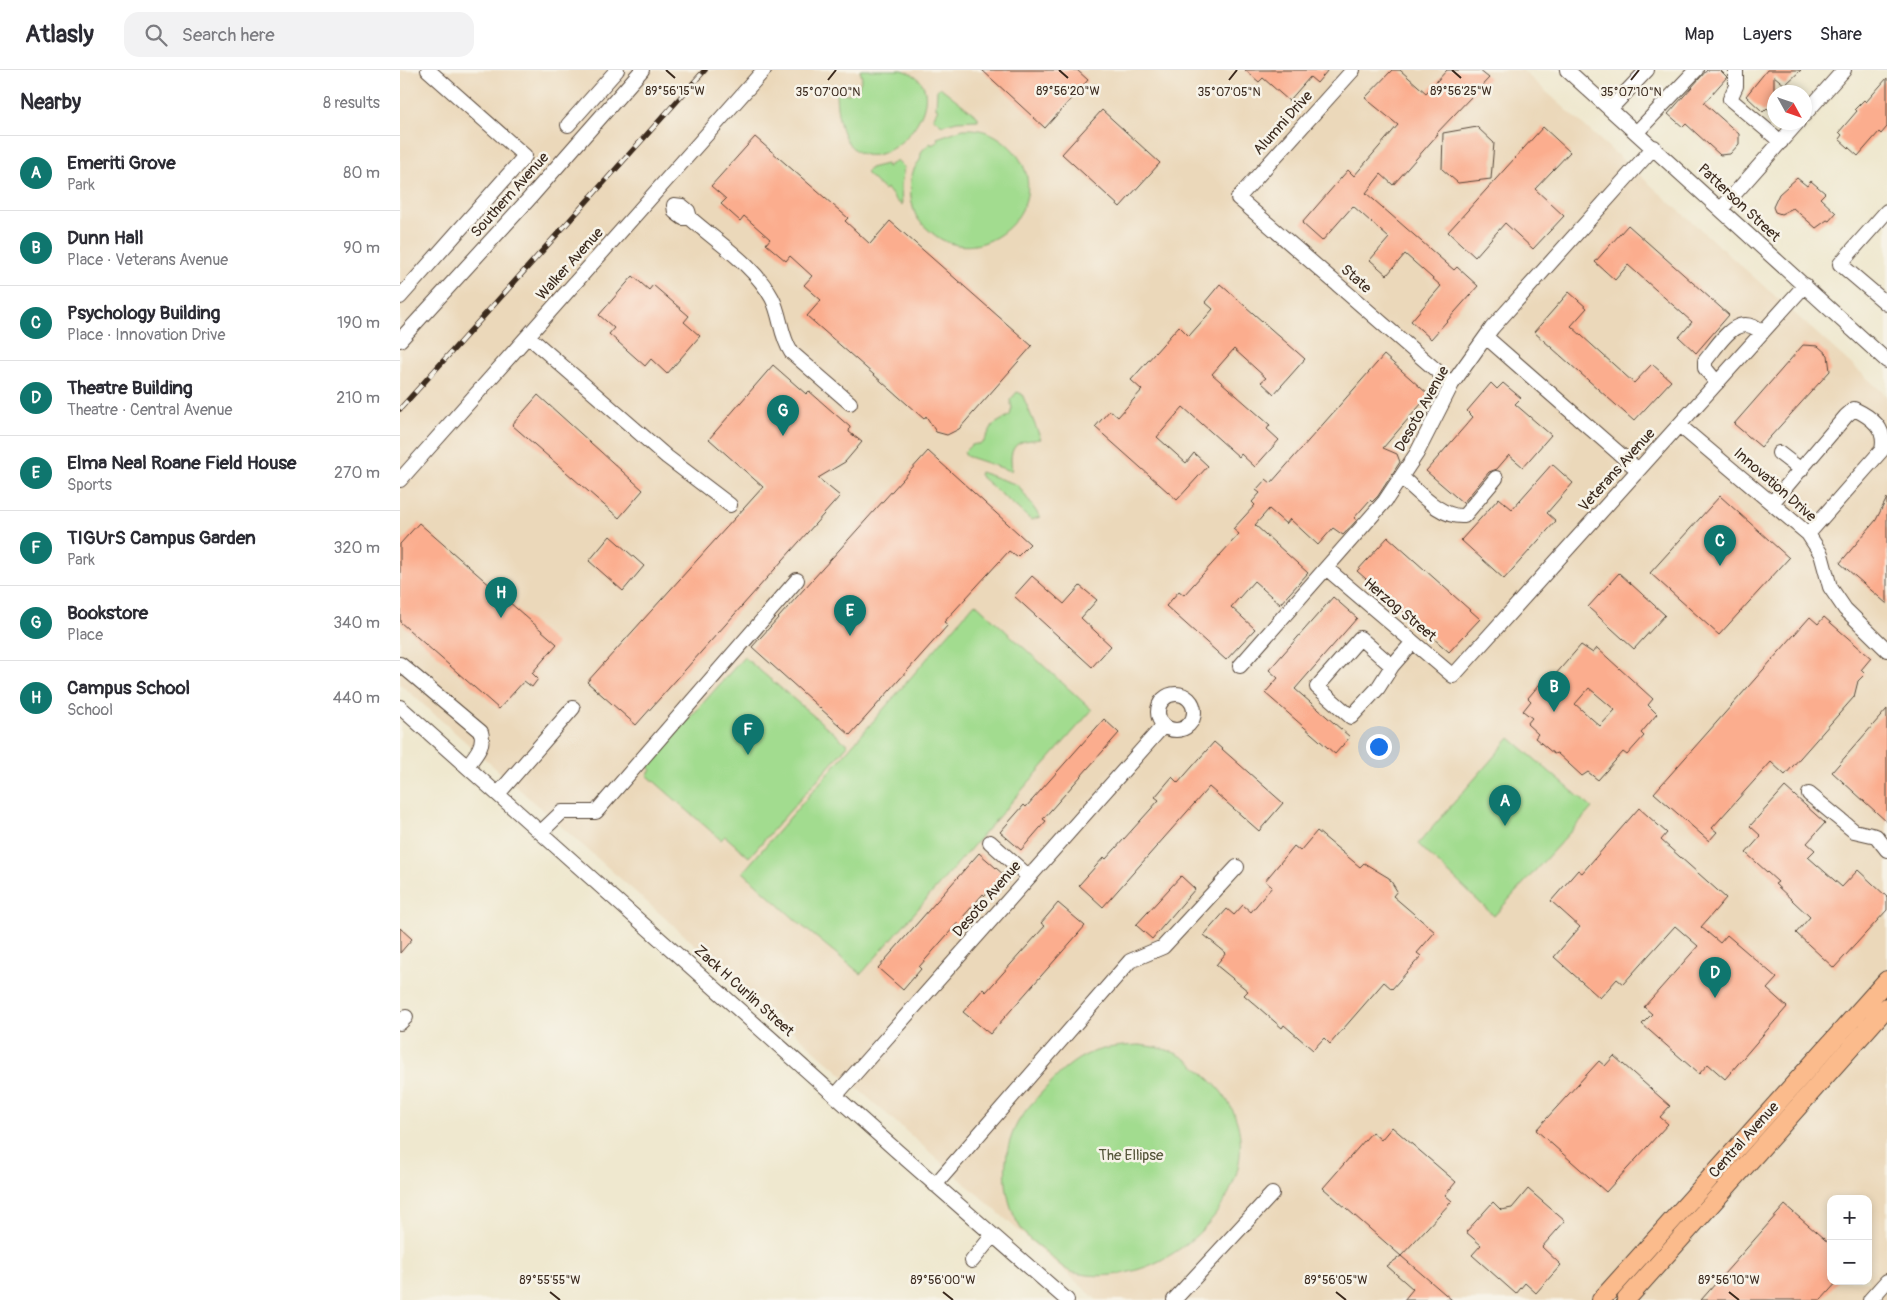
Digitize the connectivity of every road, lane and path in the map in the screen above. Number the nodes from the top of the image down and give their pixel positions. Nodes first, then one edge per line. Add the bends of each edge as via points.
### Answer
1 (428, 70) edge
2 (616, 70) edge
3 (642, 70) edge
4 (764, 70) edge
5 (1353, 70) edge
6 (1568, 70) edge
7 (1646, 70) edge
8 (1696, 70) edge
9 (1736, 70) edge
10 (1844, 70) edge
11 (1812, 106) edge
12 (1611, 108) junction
13 (568, 125) dead end
14 (1791, 130) edge
15 (1637, 132) junction
16 (1781, 142) junction
17 (1654, 147) junction
18 (657, 190) junction
19 (1238, 198) joint
20 (1722, 208) junction
21 (1887, 211) edge
22 (1805, 285) junction
23 (400, 297) edge
24 (1887, 304) edge
25 (1762, 333) junction
26 (528, 336) junction
27 (1486, 337) junction
28 (400, 340) edge
29 (1887, 361) edge
30 (1718, 383) junction
31 (1452, 384) junction
32 (850, 403) dead end
33 (1680, 425) junction
34 (1779, 453) dead end
35 (1638, 470) junction
36 (1801, 470) junction
37 (1401, 477) junction
38 (1496, 478) dead end
39 (400, 480) edge
40 (1772, 503) junction
41 (730, 505) dead end
42 (1808, 534) junction
43 (1326, 568) junction
44 (797, 580) dead end
45 (1412, 642) junction
46 (1887, 650) edge
47 (400, 664) edge
48 (1240, 666) dead end
49 (1392, 666) junction
50 (1453, 676) joint
51 (400, 707) edge
52 (573, 708) dead end
53 (1163, 726) dead end
54 (467, 766) junction
55 (498, 794) junction
56 (1809, 794) dead end
57 (541, 832) junction
58 (990, 842) dead end
59 (1887, 850) edge
60 (1237, 867) dead end
61 (1029, 877) junction
62 (1887, 980) edge
63 (1887, 1007) edge
64 (836, 1095) junction
65 (935, 1185) junction
66 (1272, 1194) dead end
67 (993, 1235) junction
68 (972, 1260) dead end
69 (1887, 1281) edge
70 (1066, 1300) edge
71 (1174, 1300) edge
72 (1601, 1300) edge
73 (1626, 1300) edge
74 (1870, 1300) edge

1 - 23 street via 525,156
2 - 13 street
3 - 28 street, Southern Avenue
4 - 18 street, Walker Avenue
5 - 19 street, Alumni Drive
6 - 12 street, Patterson Street
7 - 12 street
8 - 15 street
9 - 16 street via 1736,86 1730,99
10 - 11 street
12 - 15 street, Patterson Street
14 - 16 street
15 - 17 street, Patterson Street
16 - 20 street
17 - 20 street, Patterson Street
17 - 27 street, Desoto Avenue
18 - 26 street, Walker Avenue
18 - 32 street via 674,205 688,211 690,218 765,286 791,352
19 - 31 street, State
20 - 22 street, Patterson Street
21 - 24 street via 1840,264
22 - 25 street, Veterans Avenue
22 - 29 street, Patterson Street
25 - 30 street, Veterans Avenue
25 - 30 street via 1754,326 1744,324 1735,327 1705,361 1704,368
26 - 39 street, Walker Avenue
26 - 41 street via 667,457
27 - 31 street, Desoto Avenue
27 - 35 street
30 - 33 street, Veterans Avenue
31 - 37 street, Desoto Avenue
33 - 35 street, Veterans Avenue
33 - 40 street, Innovation Drive
34 - 36 street
35 - 50 street, Veterans Avenue
36 - 40 street
36 - 42 street via 1854,409 1876,421 1882,430 1882,450
37 - 38 street via 1435,505 1459,517 1464,516
37 - 43 street, Desoto Avenue
40 - 42 street, Innovation Drive
42 - 46 street, Innovation Drive via 1821,554 1830,588 1845,609
43 - 45 street, Herzog Street
43 - 48 street, Desoto Avenue
44 - 57 street via 596,812 562,812
45 - 49 street
45 - 50 street, Herzog Street
47 - 54 street via 481,732 480,747
49 - 49 street via 1360,638 1317,687 1351,718 1378,688
51 - 54 street, Zack H Curlin Street
52 - 55 street
53 - 61 street, Desoto Avenue
54 - 55 street, Zack H Curlin Street
55 - 57 street, Zack H Curlin Street
56 - 59 street via 1854,831 1876,836
57 - 64 street, Zack H Curlin Street
58 - 61 street
60 - 65 street via 1163,947 1130,961
61 - 64 street, Desoto Avenue
62 - 72 main road, Central Avenue
63 - 73 main road, Central Avenue
64 - 65 street, Zack H Curlin Street
65 - 67 street, Zack H Curlin Street
66 - 71 street
67 - 68 street
67 - 70 street, Zack H Curlin Street
69 - 74 street

